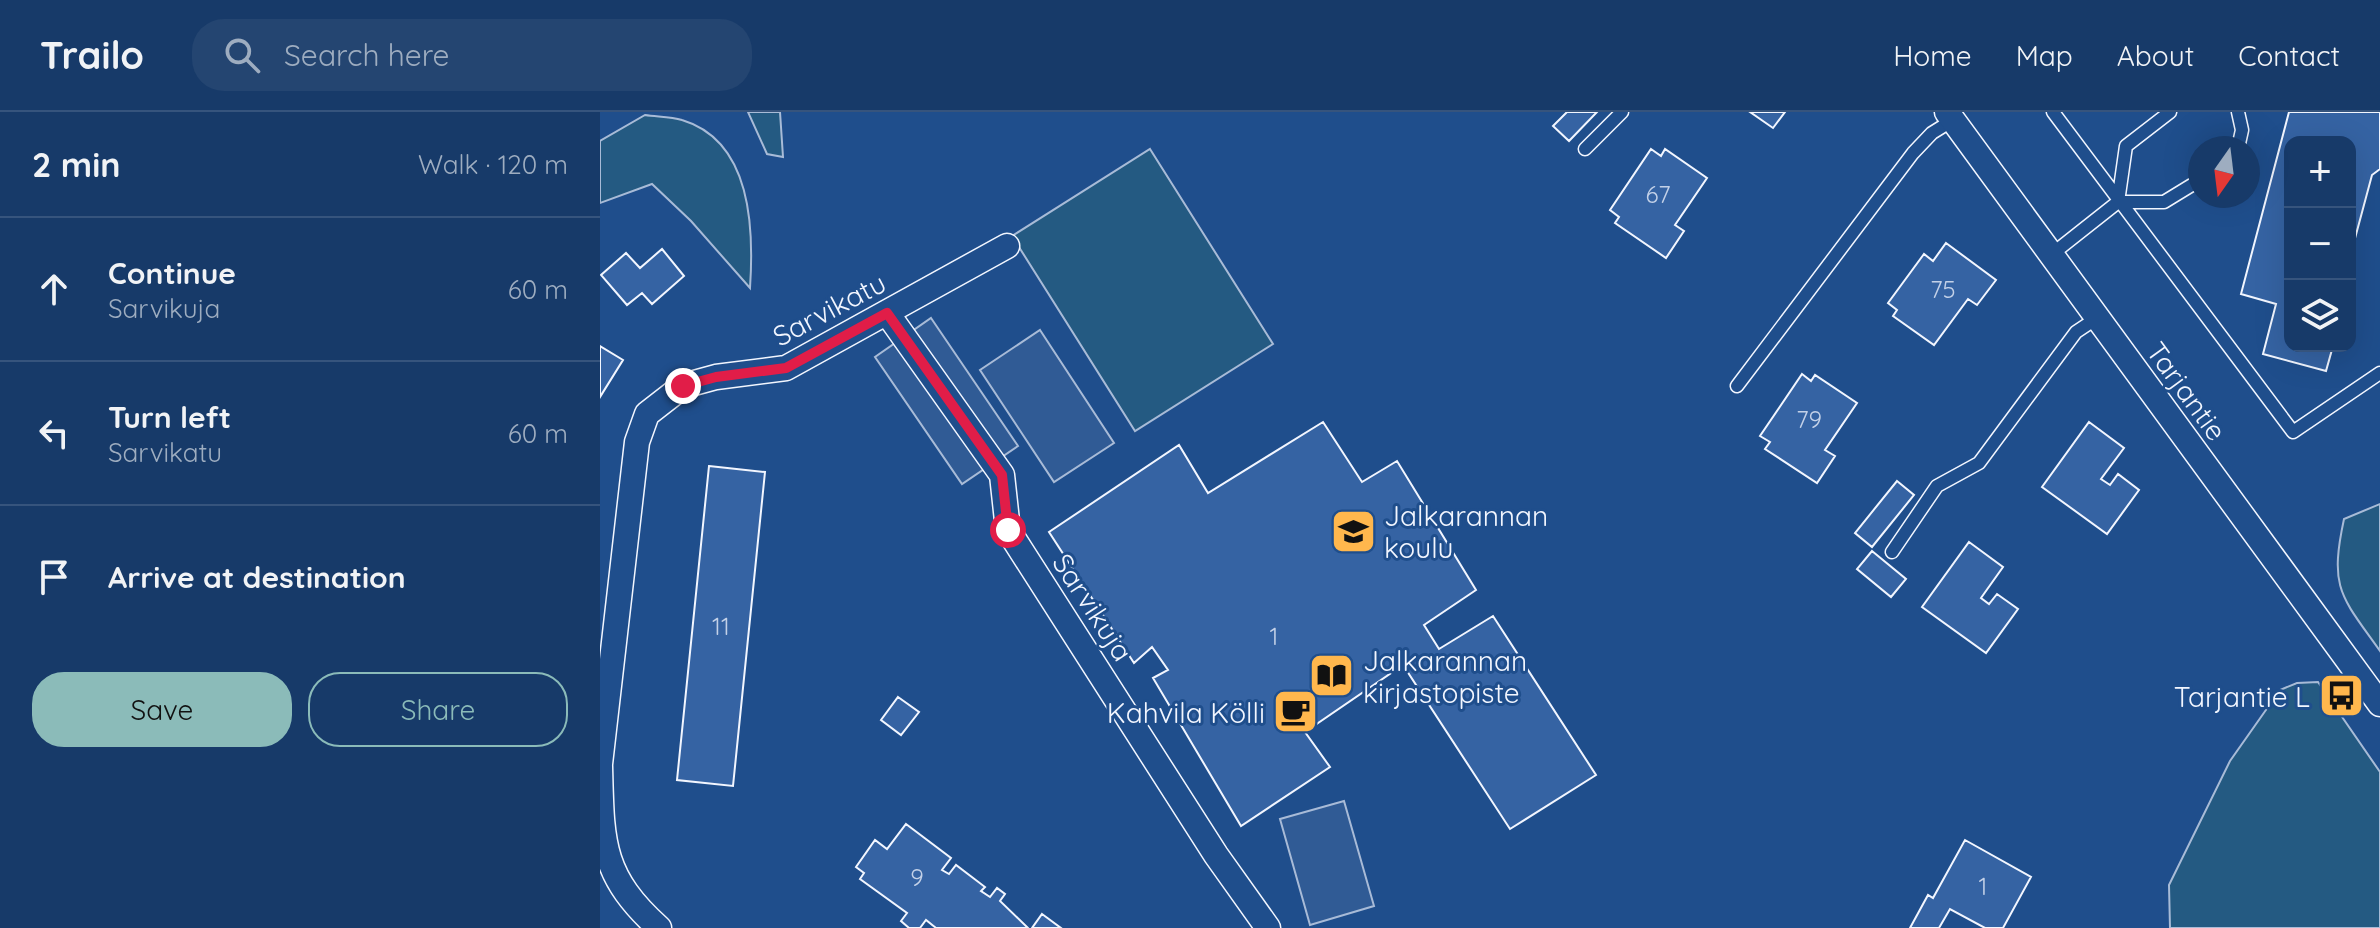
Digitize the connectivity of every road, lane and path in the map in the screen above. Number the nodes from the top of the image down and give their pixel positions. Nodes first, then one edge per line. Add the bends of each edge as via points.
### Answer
1 (1622, 112) edge
2 (2053, 112) edge
3 (2170, 112) edge
4 (2238, 112) edge
5 (1950, 116) edge
6 (2241, 136) edge
7 (1585, 149) dead end
8 (2188, 187) edge
9 (2118, 202) junction
10 (1007, 246) dead end
11 (2051, 255) junction
12 (887, 313) junction
13 (2097, 318) junction
14 (2380, 373) edge
15 (1737, 386) dead end
16 (1892, 552) dead end
17 (2380, 704) edge
18 (600, 765) edge
19 (659, 928) edge
20 (1268, 928) edge

1 - 7 lane
2 - 9 lane
3 - 9 lane via 2126,146
4 - 6 lane
5 - 11 street, Tarjantie
5 - 15 lane via 1913,153
8 - 9 lane via 2164,202
9 - 11 lane
9 - 14 lane via 2293,432
10 - 12 street, Sarvikatu
11 - 13 street, Tarjantie
12 - 18 street, Sarvikatu via 786,368 683,386 647,414 637,442
12 - 20 street, Sarvikuja via 1002,475 1008,530
13 - 16 lane via 2076,332 1979,463 1937,486
13 - 17 street, Tarjantie
18 - 19 street, Sarvikatu via 608,865 629,902

